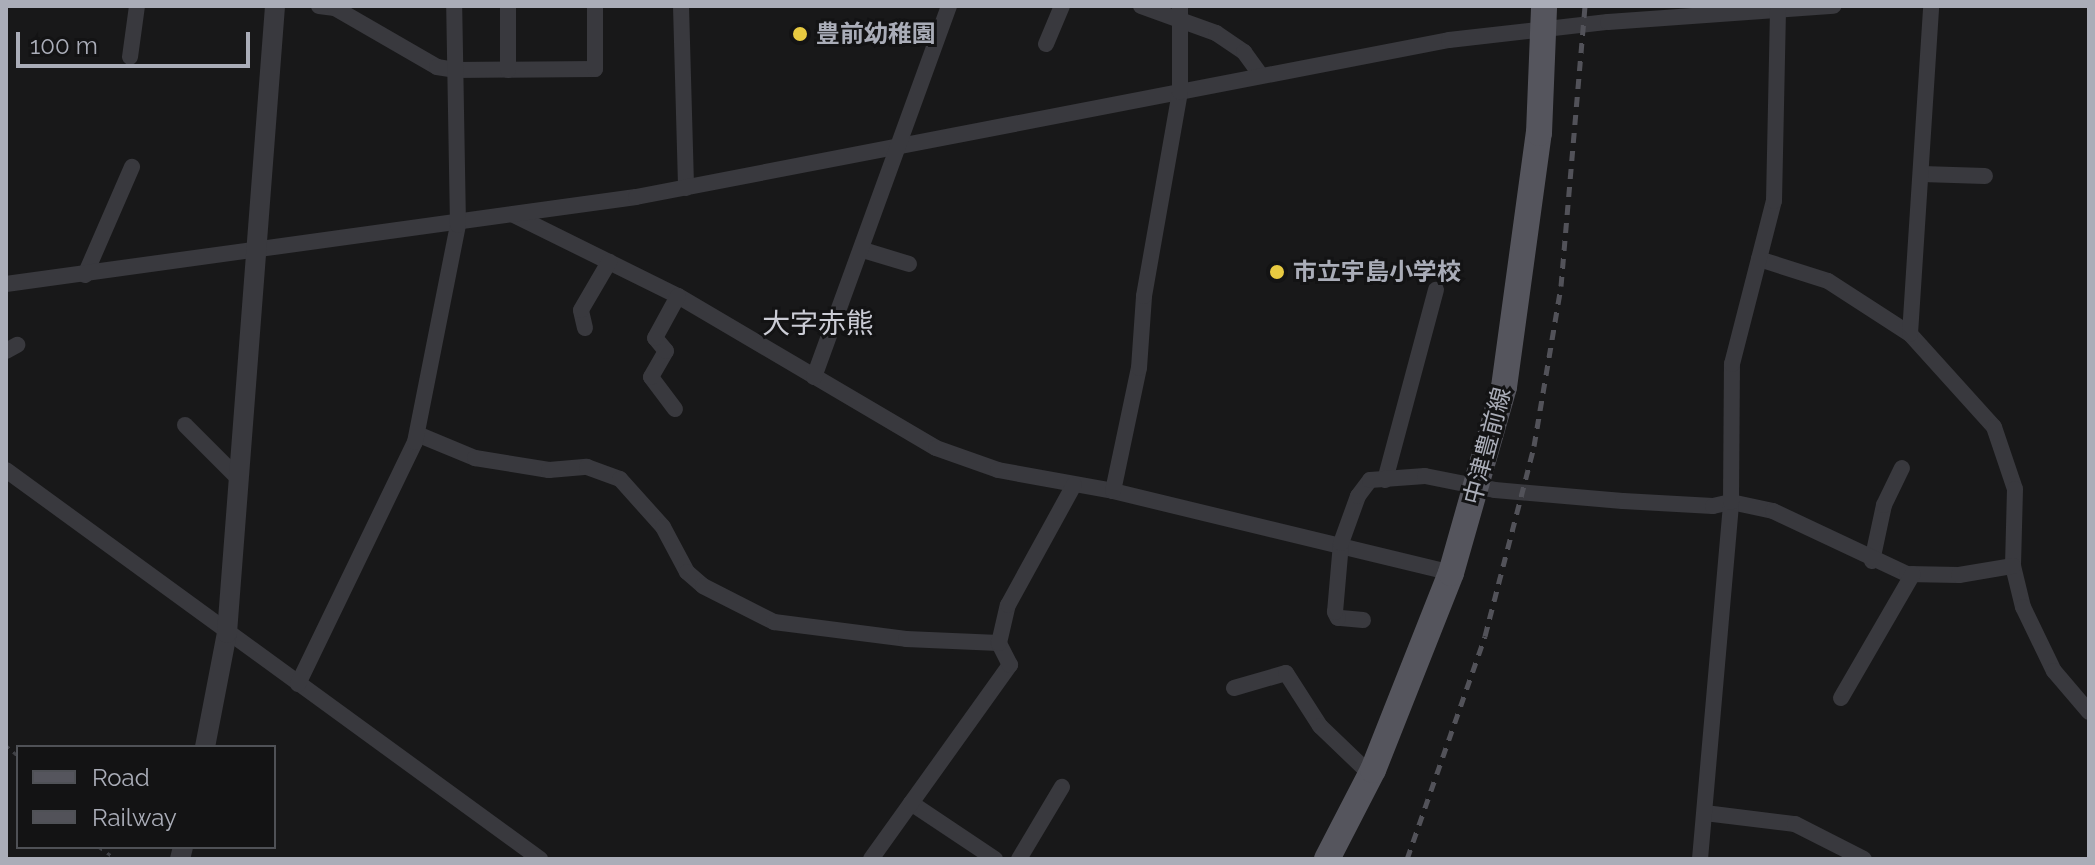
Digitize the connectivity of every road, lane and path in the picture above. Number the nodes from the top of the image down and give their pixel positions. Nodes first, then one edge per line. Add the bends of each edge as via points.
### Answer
1 (137, 6) edge
2 (275, 6) edge
3 (319, 6) edge
4 (454, 6) edge
5 (508, 6) edge
6 (595, 6) edge
7 (681, 6) edge
8 (949, 6) edge
9 (1062, 6) edge
10 (1141, 6) edge
11 (1833, 6) edge
12 (1931, 6) edge
13 (1778, 11) junction
14 (1180, 14) edge
15 (1544, 17) edge
16 (1046, 44) dead end
17 (130, 57) dead end
18 (455, 70) junction
19 (508, 70) junction
20 (1260, 74) junction
21 (1180, 92) junction
22 (900, 146) junction
23 (132, 167) dead end
24 (1922, 174) junction
25 (1985, 176) dead end
26 (686, 188) junction
27 (514, 215) junction
28 (458, 225) junction
29 (255, 250) junction
30 (863, 250) junction
31 (1759, 259) junction
32 (609, 262) junction
33 (909, 264) dead end
34 (85, 275) junction
35 (6, 284) edge
36 (1436, 290) dead end
37 (678, 296) junction
38 (585, 328) dead end
39 (1910, 334) junction
40 (814, 377) junction
41 (675, 409) dead end
42 (185, 425) dead end
43 (417, 434) junction
44 (1902, 468) dead end
45 (6, 470) edge
46 (239, 479) junction
47 (1385, 480) junction
48 (1479, 483) junction
49 (1074, 485) junction
50 (1113, 491) junction
51 (1731, 502) junction
52 (1341, 543) junction
53 (1872, 561) junction
54 (2013, 566) junction
55 (1451, 573) junction
56 (1913, 574) junction
57 (1363, 620) dead end
58 (227, 633) junction
59 (999, 643) junction
60 (298, 684) junction
61 (1234, 688) dead end
62 (1841, 698) dead end
63 (2089, 712) edge
64 (205, 745) edge
65 (1370, 774) junction
66 (1062, 787) dead end
67 (911, 803) junction
68 (1705, 813) junction
69 (540, 859) edge
70 (871, 859) edge
71 (995, 859) edge
72 (1019, 859) edge
73 (1327, 859) edge
74 (1700, 859) edge
75 (1864, 859) edge

1 - 17 street
2 - 29 street
3 - 18 street via 335,8 437,67
4 - 18 street
5 - 19 street
6 - 19 street via 595,69
7 - 26 street
8 - 22 street
9 - 16 street
10 - 14 street
11 - 13 street
12 - 24 street
13 - 15 street
13 - 31 street via 1774,201
14 - 20 street via 1232,42
14 - 21 street
15 - 20 street
15 - 48 main road, 中津豊前線 via 1539,133 1519,308
18 - 19 street
18 - 28 street
20 - 21 street
21 - 22 street
21 - 50 street via 1144,296 1139,368
22 - 26 street
22 - 30 street
23 - 34 street
24 - 25 street
24 - 39 street
26 - 27 street
27 - 28 street
27 - 32 street
28 - 29 street
28 - 43 street
29 - 34 street
29 - 46 street
30 - 33 street
30 - 40 street
31 - 39 street via 1828,281
31 - 51 street via 1732,364
32 - 37 street
32 - 38 street via 581,310
34 - 35 street
36 - 47 street
37 - 40 street
37 - 41 street via 655,338 666,351 651,377
39 - 54 street via 1994,427 2008,457 2015,489
40 - 49 street via 936,448 998,470
42 - 46 street
43 - 59 street via 475,458 549,470 587,467 620,479 663,527 687,572 703,586 774,622 906,639
43 - 60 street
44 - 53 street via 1884,505
45 - 58 street
46 - 58 street
47 - 48 street via 1425,476
47 - 52 street via 1370,480 1358,496
48 - 51 street via 1495,490 1623,501 1713,506
48 - 55 main road, 中津豊前線
49 - 50 street
49 - 59 street via 1008,605
50 - 52 street
51 - 53 street via 1773,511
51 - 68 street
52 - 55 street
52 - 57 street via 1335,612 1338,618
53 - 56 street
54 - 56 street via 1959,575
54 - 63 street via 2023,607 2054,671
55 - 65 main road, 中津豊前線
56 - 62 street
58 - 60 street
58 - 64 street
59 - 67 street via 1010,665
60 - 69 street
61 - 65 street via 1286,673 1320,726
65 - 73 main road, 中津豊前線
66 - 72 street
67 - 70 street
67 - 71 street
68 - 74 street
68 - 75 street via 1795,824

